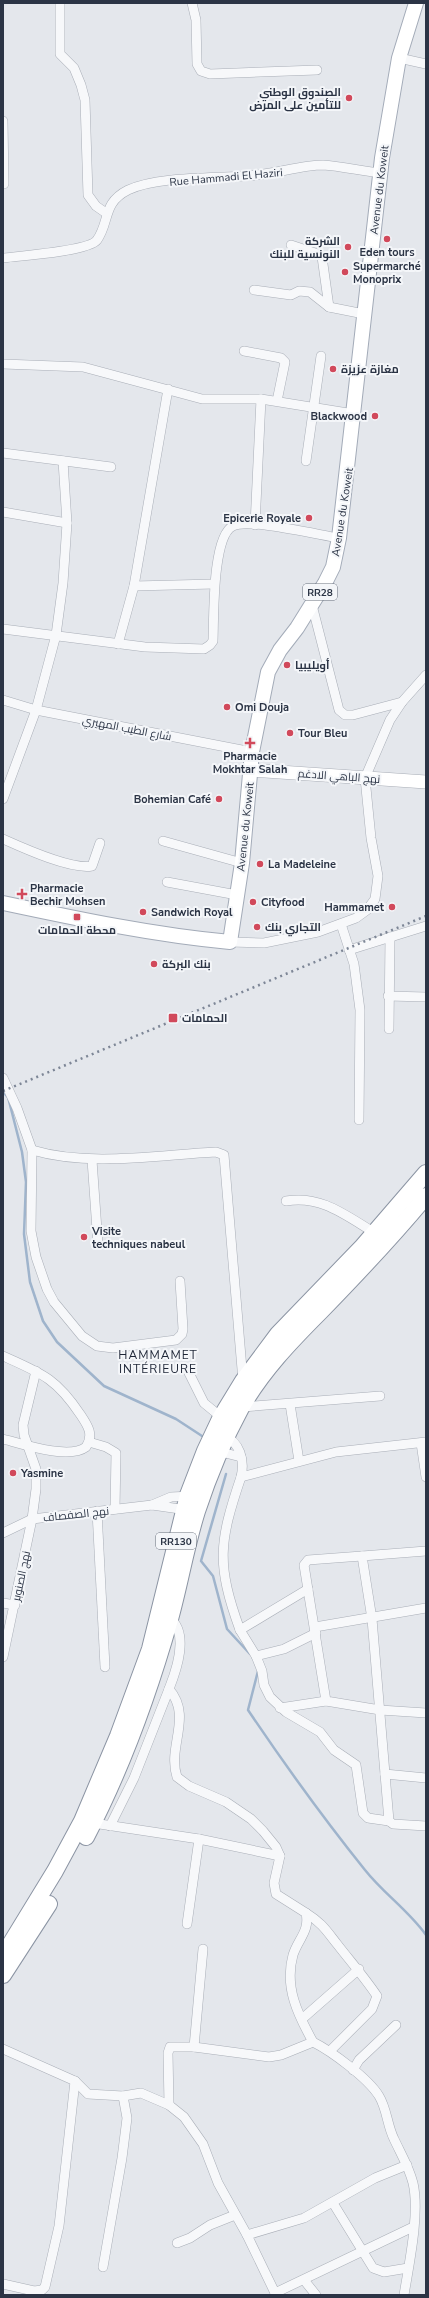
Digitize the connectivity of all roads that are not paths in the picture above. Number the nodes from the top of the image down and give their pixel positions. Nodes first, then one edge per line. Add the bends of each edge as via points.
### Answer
1 (60, 3) edge
2 (192, 3) edge
3 (416, 3) edge
4 (399, 58) junction
5 (426, 64) edge
6 (317, 70) dead end
7 (3, 121) edge
8 (380, 173) junction
9 (4, 184) dead end
10 (106, 213) junction
11 (291, 245) dead end
12 (3, 258) edge
13 (254, 290) dead end
14 (329, 307) junction
15 (364, 314) junction
16 (244, 350) dead end
17 (321, 356) dead end
18 (3, 364) edge
19 (168, 389) junction
20 (261, 399) junction
21 (277, 401) junction
22 (312, 408) junction
23 (354, 414) junction
24 (3, 453) edge
25 (63, 461) junction
26 (306, 461) dead end
27 (111, 467) dead end
28 (3, 512) edge
29 (67, 523) junction
30 (255, 524) junction
31 (340, 538) junction
32 (214, 584) junction
33 (134, 586) junction
34 (312, 605) junction
35 (3, 629) edge
36 (56, 635) junction
37 (118, 644) junction
38 (426, 675) edge
39 (3, 700) edge
40 (402, 702) junction
41 (36, 710) junction
42 (252, 752) junction
43 (251, 770) junction
44 (365, 778) junction
45 (426, 782) edge
46 (3, 799) edge
47 (3, 839) edge
48 (163, 841) dead end
49 (100, 843) dead end
50 (242, 863) junction
51 (167, 882) dead end
52 (237, 895) junction
53 (3, 903) edge
54 (341, 924) junction
55 (426, 926) edge
56 (390, 937) junction
57 (230, 942) junction
58 (349, 950) junction
59 (388, 996) junction
60 (426, 997) edge
61 (389, 1029) dead end
62 (3, 1078) edge
63 (359, 1120) dead end
64 (32, 1150) junction
65 (92, 1160) junction
66 (426, 1173) edge
67 (426, 1196) edge
68 (286, 1201) dead end
69 (375, 1233) junction
70 (98, 1244) dead end
71 (180, 1281) dead end
72 (3, 1356) edge
73 (36, 1371) junction
74 (188, 1371) dead end
75 (243, 1381) junction
76 (380, 1396) dead end
77 (290, 1404) junction
78 (242, 1407) junction
79 (221, 1417) junction
80 (3, 1439) edge
81 (217, 1441) junction
82 (89, 1442) junction
83 (423, 1443) edge
84 (28, 1446) junction
85 (241, 1458) junction
86 (299, 1461) junction
87 (241, 1477) junction
88 (426, 1477) edge
89 (192, 1504) junction
90 (152, 1505) junction
91 (115, 1510) junction
92 (98, 1512) junction
93 (32, 1519) junction
94 (3, 1533) edge
95 (426, 1550) edge
96 (362, 1556) junction
97 (308, 1589) junction
98 (3, 1603) edge
99 (15, 1605) junction
100 (426, 1608) edge
101 (170, 1618) junction
102 (372, 1619) junction
103 (240, 1630) junction
104 (316, 1630) junction
105 (256, 1656) junction
106 (3, 1657) edge
107 (106, 1667) dead end
108 (169, 1689) junction
109 (326, 1701) junction
110 (280, 1708) junction
111 (380, 1710) junction
112 (426, 1713) edge
113 (385, 1774) junction
114 (426, 1778) edge
115 (389, 1821) junction
116 (93, 1823) junction
117 (110, 1826) junction
118 (426, 1826) edge
119 (199, 1839) junction
120 (280, 1856) junction
121 (306, 1913) junction
122 (187, 1924) dead end
123 (203, 1949) dead end
124 (3, 1956) edge
125 (359, 1969) junction
126 (3, 1975) edge
127 (302, 2018) junction
128 (396, 2025) dead end
129 (313, 2042) junction
130 (194, 2047) junction
131 (4, 2051) edge
132 (330, 2051) junction
133 (353, 2070) junction
134 (75, 2081) junction
135 (123, 2096) junction
136 (168, 2105) junction
137 (407, 2165) junction
138 (333, 2203) junction
139 (235, 2215) junction
140 (413, 2227) junction
141 (247, 2235) junction
142 (178, 2243) dead end
143 (363, 2251) junction
144 (103, 2267) dead end
145 (408, 2268) junction
146 (304, 2280) junction
147 (3, 2284) edge
148 (275, 2294) edge
149 (316, 2295) edge
150 (404, 2295) edge

1 - 10 street via 60,54 74,68 85,100 88,195 96,206
2 - 6 street via 196,20 197,64 201,71 210,74
3 - 4 main road, Avenue du Koweit / RR28
4 - 5 street
4 - 8 main road, Avenue du Koweit / RR28
7 - 9 street
8 - 10 street, Rue Hammadi El Haziri via 322,165 256,175 148,184 128,190 117,197
8 - 15 main road, Avenue du Koweit / RR28
10 - 12 street, Rue Hammadi El Haziri via 94,243 76,249
11 - 14 street via 322,257
13 - 14 street via 291,295 299,291 310,292 323,305
14 - 15 street
15 - 23 main road, Avenue du Koweit / RR28
16 - 21 street via 281,358 285,362
17 - 22 street
18 - 19 street via 83,367
19 - 20 street via 202,399
19 - 33 street
20 - 21 street
20 - 30 street
21 - 22 street
22 - 23 street
22 - 26 street
23 - 31 main road, Avenue du Koweit / RR28
24 - 25 street
25 - 27 street
25 - 29 street
28 - 29 street
29 - 36 street
30 - 31 street
30 - 32 street via 235,525 226,534 219,554
31 - 34 main road, Avenue du Koweit / RR28 via 333,567
32 - 33 street
32 - 37 street via 213,640 208,647 180,649
33 - 37 street
34 - 40 street via 339,710 345,715 353,715
34 - 42 main road, Avenue du Koweit / RR28 via 280,650 268,672
35 - 36 street
36 - 37 street
36 - 41 street
38 - 40 street
39 - 41 street, شارع الطيب المهيري
40 - 44 street via 390,720
41 - 42 street, شارع الطيب المهيري
41 - 46 street
42 - 43 main road, Avenue du Koweit / RR28
43 - 44 main road, نهج الباهي الادغم
43 - 50 main road, Avenue du Koweit / RR28
44 - 45 main road, نهج الباهي الادغم
44 - 54 street via 378,887 375,899 367,910
47 - 49 street via 52,859 86,867 92,866
48 - 50 street
50 - 52 main road, Avenue du Koweit / RR28
51 - 52 street
52 - 57 main road, Avenue du Koweit / RR28
53 - 57 main road via 84,920
54 - 57 street via 290,939 264,943
54 - 58 street
55 - 56 street
56 - 58 street
56 - 59 street
58 - 63 street via 356,974 360,1010
59 - 60 street
59 - 61 street
62 - 64 street
64 - 65 street via 52,1156
64 - 71 street via 31,1231 36,1258 54,1302 82,1336 92,1344 104,1348 176,1340 183,1329
65 - 70 street
65 - 75 street via 216,1152 224,1155
66 - 69 highway, RR130
67 - 78 highway, RR130 via 367,1263 290,1342 265,1372
68 - 69 street via 302,1198 328,1205
69 - 75 highway, RR130 via 278,1334
72 - 73 street
73 - 82 street via 62,1390 70,1400 90,1431
73 - 84 street, نهج الصنوبر via 23,1425
74 - 79 street via 204,1403
75 - 79 highway, RR130
76 - 77 street
77 - 78 street
77 - 86 street
78 - 81 highway, RR130
79 - 81 highway, RR130
80 - 84 street
81 - 85 street
81 - 85 street via 237,1445
81 - 89 highway, RR130
82 - 84 street via 82,1450 76,1451
82 - 91 street via 116,1453
83 - 86 street via 336,1452
83 - 88 street
84 - 93 street, نهج الصنوبر via 36,1469
85 - 87 street
86 - 87 street
87 - 103 street via 229,1516 222,1557 225,1586
89 - 90 street, نهج الصفصاف
89 - 90 street, نهج الصفصاف via 171,1497
89 - 101 highway, RR130
89 - 124 highway, RR130 via 150,1649 118,1736 82,1821 55,1872
90 - 91 street, نهج الصفصاف
91 - 92 street, نهج الصفصاف
92 - 93 street, نهج الصفصاف
92 - 107 street
93 - 94 street, نهج الصفصاف
93 - 99 street, نهج الصنوبر
95 - 96 street
96 - 97 street via 308,1560 304,1569
96 - 102 street
97 - 103 street
97 - 104 street
98 - 99 street
99 - 106 street, نهج الصنوبر
100 - 102 street
101 - 108 street via 177,1624 180,1632 176,1667
101 - 116 highway, RR130 via 140,1712
102 - 104 street
102 - 111 street
103 - 105 street
104 - 105 street via 284,1649
104 - 109 street
105 - 110 street via 264,1685
108 - 117 street via 134,1778
108 - 120 street via 180,1709 174,1757 177,1777 188,1786 226,1802 251,1819 272,1842
109 - 110 street
109 - 111 street
110 - 115 street via 320,1732 334,1750 356,1765 364,1813 368,1818
111 - 112 street
111 - 113 street
113 - 114 street
113 - 115 street
115 - 118 street via 393,1824
116 - 117 street
116 - 126 highway, RR130 via 37,1924
117 - 119 street
119 - 120 street
119 - 122 street
120 - 121 street via 274,1883 276,1894
121 - 125 street via 327,1929
121 - 127 street via 308,1922 293,1955 289,1987 295,2007
123 - 130 street
125 - 127 street
125 - 132 street via 378,1996 376,2002
127 - 129 street
128 - 133 street via 359,2060
129 - 130 street via 269,2057
129 - 132 street
130 - 136 street via 173,2046 168,2050
131 - 134 street
132 - 133 street
133 - 137 street via 379,2095 393,2138
134 - 135 street via 88,2094
134 - 147 street via 59,2226 45,2287 34,2292
135 - 136 street via 141,2093
135 - 144 street via 127,2118 113,2218
136 - 139 street via 184,2117 195,2131
137 - 138 street via 375,2178
137 - 140 street via 416,2197
138 - 141 street via 304,2218
138 - 143 street
139 - 141 street
139 - 142 street via 210,2225
140 - 143 street
140 - 145 street
141 - 148 street
143 - 145 street via 372,2268 378,2271
143 - 146 street
145 - 150 street
146 - 148 street
146 - 149 street

